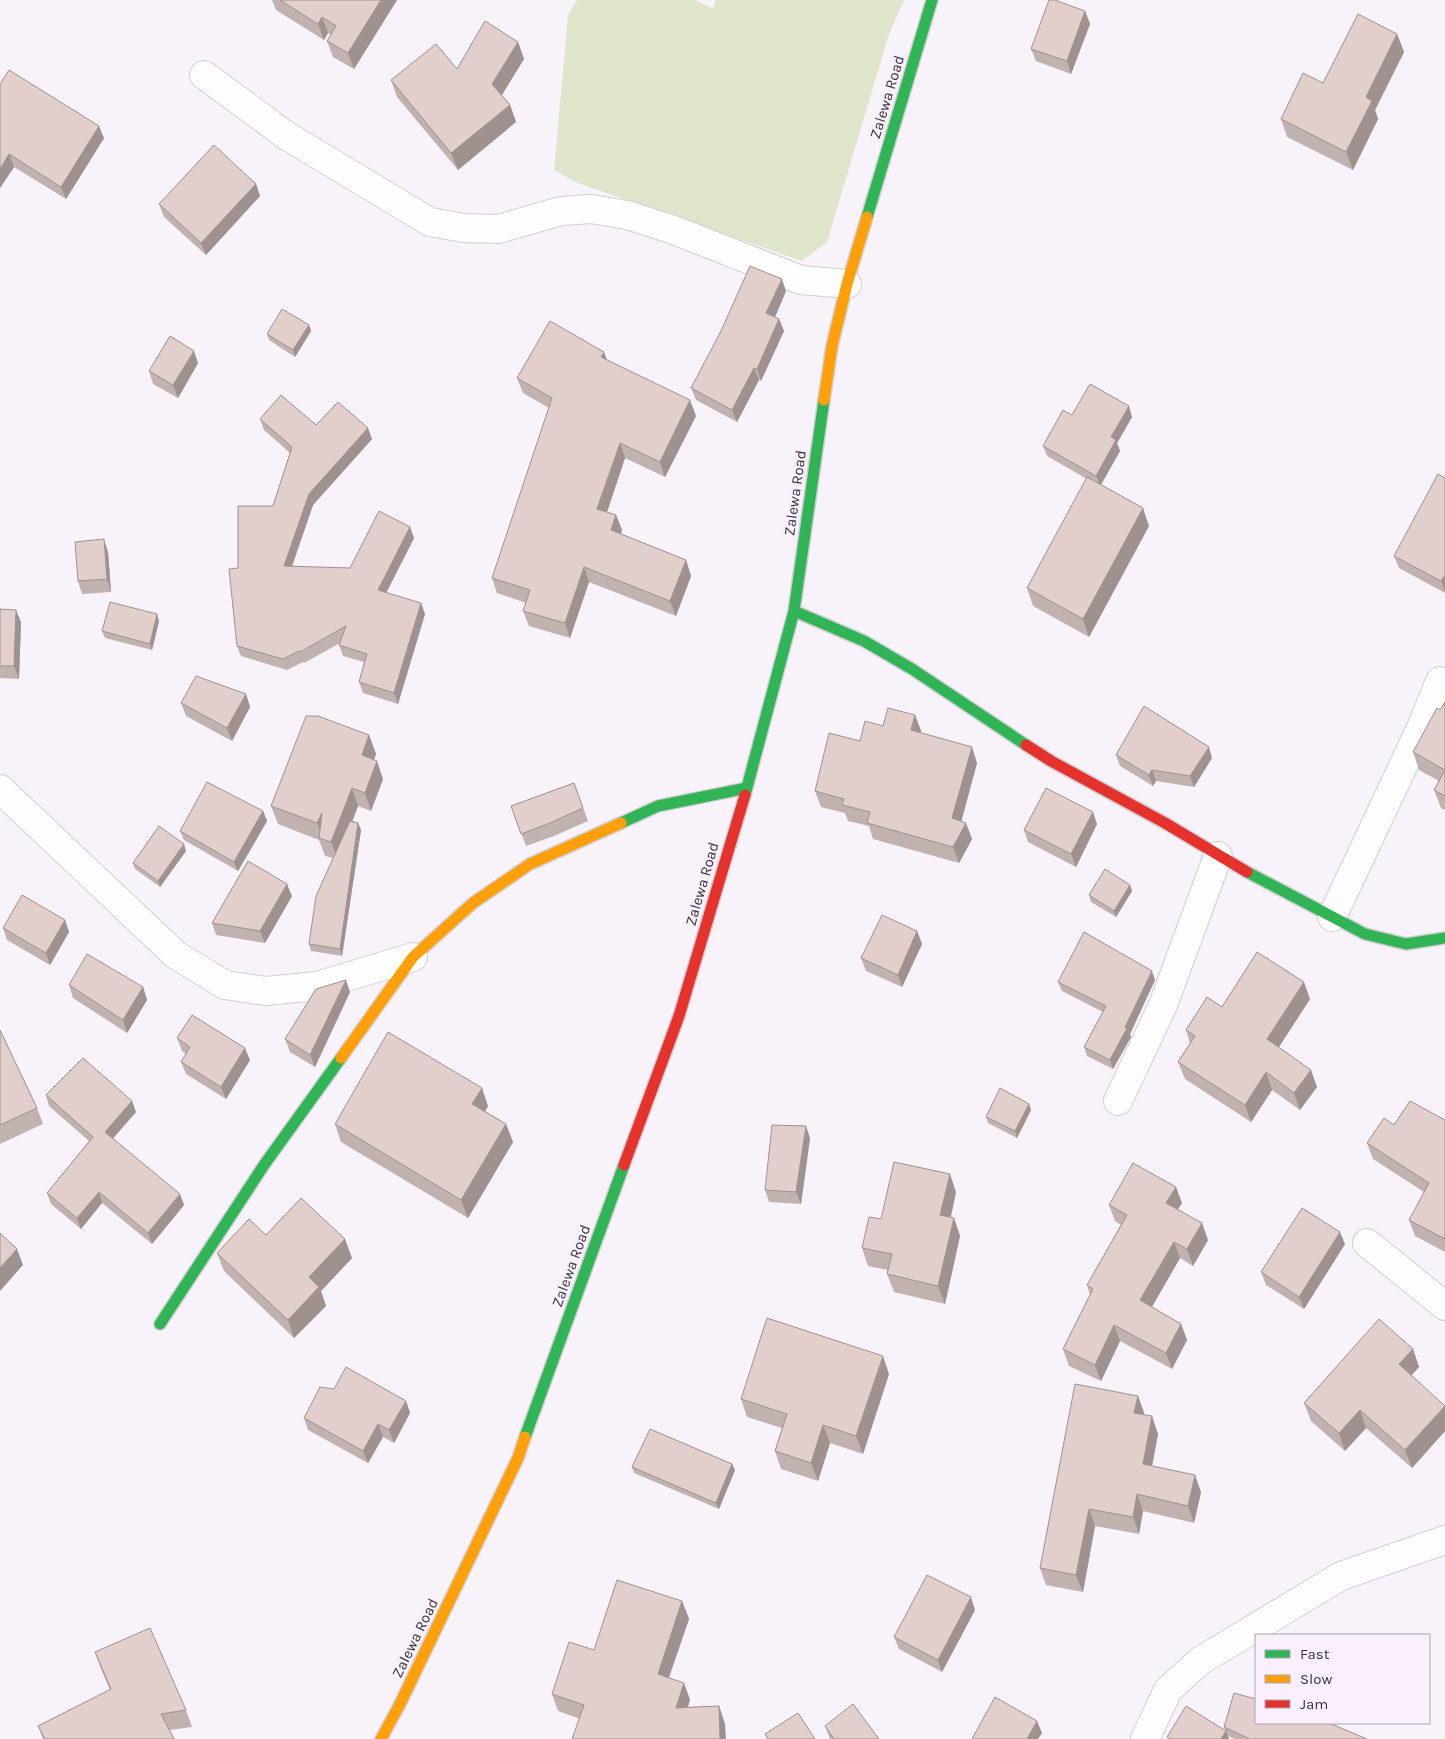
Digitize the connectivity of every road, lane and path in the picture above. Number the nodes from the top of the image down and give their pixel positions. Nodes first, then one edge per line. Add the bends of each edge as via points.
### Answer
1 (932, 0) edge
2 (204, 75) dead end
3 (847, 284) junction
4 (794, 611) junction
5 (1440, 680) dead end
6 (747, 788) junction
7 (0, 789) edge
8 (1218, 856) junction
9 (1332, 917) junction
10 (1445, 938) edge
11 (413, 956) junction
12 (1118, 1101) dead end
13 (1367, 1242) dead end
14 (1445, 1306) edge
15 (160, 1324) dead end
16 (1445, 1540) edge
17 (381, 1739) edge
18 (1145, 1739) edge

1 - 3 main road, Zalewa Road
2 - 3 street via 287,136 430,222 498,229 560,212 591,209 627,215 671,229 801,280
3 - 4 main road, Zalewa Road via 832,346
4 - 6 main road, Zalewa Road
4 - 8 main road via 864,641 1051,761
5 - 9 street via 1421,728
6 - 11 main road via 658,806 530,864 473,903
6 - 17 main road, Zalewa Road via 679,1016 518,1458
7 - 11 street via 176,955 225,985 266,991 317,986
8 - 9 main road
8 - 12 street via 1163,1005
9 - 10 main road via 1365,934 1406,944
11 - 15 main road via 264,1165
13 - 14 street
16 - 18 street via 1341,1576 1200,1661 1168,1690

